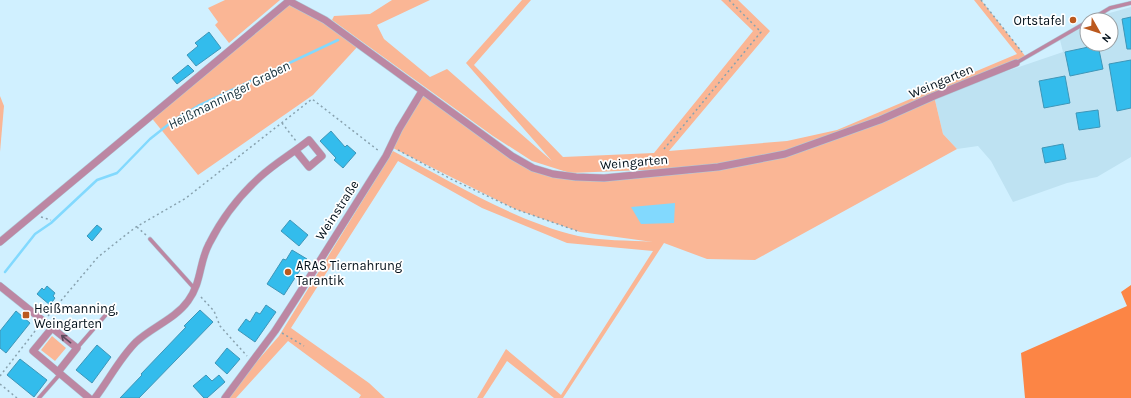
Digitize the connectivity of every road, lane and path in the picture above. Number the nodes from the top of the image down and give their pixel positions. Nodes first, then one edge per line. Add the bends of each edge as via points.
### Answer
1 (728, 0) edge
2 (980, 0) edge
3 (290, 1) edge
4 (1131, 3) edge
5 (1103, 12) edge
6 (1079, 27) edge
7 (1026, 57) junction
8 (1016, 63) joint
9 (422, 90) junction
10 (282, 122) junction
11 (391, 146) junction
12 (298, 149) joint
13 (664, 149) dead end
14 (386, 156) junction
15 (136, 227) junction
16 (580, 232) dead end
17 (150, 240) joint
18 (0, 242) edge
19 (0, 286) edge
20 (195, 290) junction
21 (110, 310) dead end
22 (44, 321) junction
23 (52, 328) junction
24 (274, 331) junction
25 (304, 346) dead end
26 (77, 348) junction
27 (252, 362) junction
28 (59, 373) junction
29 (0, 376) edge
30 (0, 384) edge
31 (17, 398) edge
32 (39, 398) edge
33 (89, 398) edge
34 (94, 398) edge
35 (225, 398) edge

1 - 13 path via 761,32
2 - 7 path
3 - 9 street, Weingarten via 325,20
3 - 18 street
4 - 5 lane
6 - 7 lane
7 - 8 lane
8 - 9 street, Weingarten via 880,120 785,154 718,167 604,178 560,175 533,168 494,144
9 - 11 street, Weinstraße
10 - 12 path
10 - 14 path via 312,100
10 - 15 path via 186,198
11 - 14 street, Weinstraße
11 - 16 path via 514,209
12 - 20 street via 253,184 215,233 207,247
14 - 24 street, Weinstraße
15 - 17 path
15 - 22 path via 98,257
17 - 20 lane
19 - 22 street
20 - 27 path via 214,311 220,326
20 - 34 street via 177,313 127,352
21 - 26 lane
22 - 23 street
22 - 29 path
26 -> 23 street
23 - 28 street via 32,351
24 - 25 path
24 - 27 street, Weinstraße
26 - 28 street
27 - 35 street, Weinstraße
28 - 32 lane
28 - 33 street
30 - 31 path

